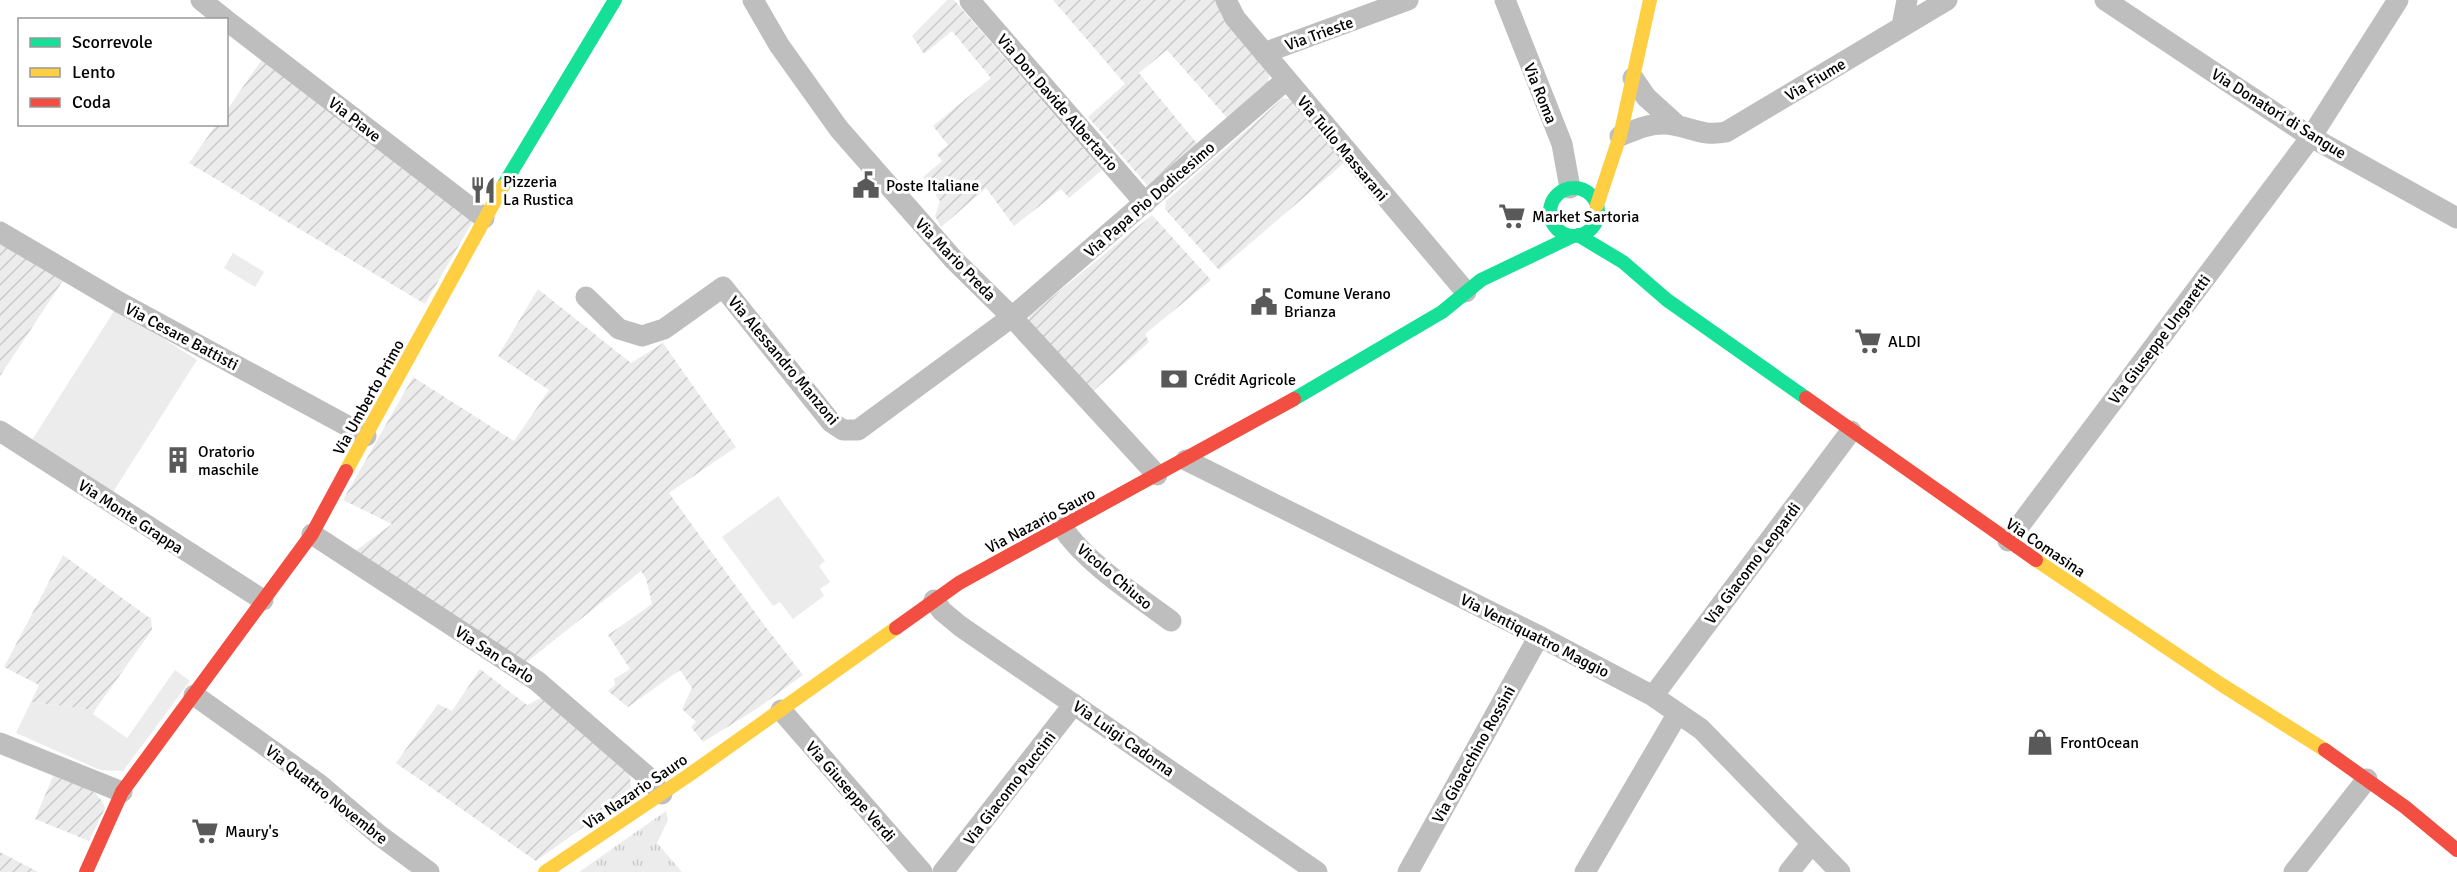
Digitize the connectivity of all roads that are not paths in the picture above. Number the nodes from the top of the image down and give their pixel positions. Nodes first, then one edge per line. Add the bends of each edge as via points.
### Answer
1 (201, 0) edge
2 (615, 0) edge
3 (753, 0) edge
4 (1226, 0) edge
5 (1408, 0) edge
6 (1505, 0) edge
7 (1650, 0) edge
8 (1907, 0) edge
9 (1947, 0) edge
10 (2105, 0) edge
11 (2398, 0) edge
12 (970, 2) dead end
13 (224, 18) edge
14 (228, 22) edge
15 (1902, 26) junction
16 (1264, 53) junction
17 (1633, 78) junction
18 (1286, 80) junction
19 (1678, 126) junction
20 (2311, 137) junction
21 (1617, 145) junction
22 (1576, 189) junction
23 (1145, 203) junction
24 (1597, 205) junction
25 (1551, 212) junction
26 (484, 218) junction
27 (2457, 218) edge
28 (1595, 223) junction
29 (1543, 225) dead end
30 (0, 232) edge
31 (1575, 235) junction
32 (1525, 243) dead end
33 (1623, 262) junction
34 (1473, 286) junction
35 (586, 297) dead end
36 (1012, 317) junction
37 (0, 431) edge
38 (1851, 431) junction
39 (366, 435) junction
40 (1186, 460) junction
41 (1157, 475) junction
42 (1062, 527) junction
43 (312, 534) junction
44 (2008, 541) junction
45 (263, 600) junction
46 (934, 600) junction
47 (1171, 621) dead end
48 (1539, 636) junction
49 (194, 696) junction
50 (1653, 696) junction
51 (1074, 704) junction
52 (781, 710) junction
53 (1678, 713) junction
54 (0, 743) edge
55 (2367, 779) junction
56 (122, 792) junction
57 (662, 794) junction
58 (1812, 843) junction
59 (2455, 845) edge
60 (87, 872) edge
61 (429, 872) edge
62 (545, 872) edge
63 (922, 872) edge
64 (943, 872) edge
65 (1317, 872) edge
66 (1408, 872) edge
67 (1585, 872) edge
68 (1789, 872) edge
69 (1840, 872) edge
70 (2294, 872) edge

1 - 13 street, Via Piave
2 - 26 street, Via Umberto Primo
3 - 36 street, Via Mario Preda via 779,45 838,129 954,260
4 - 16 street, Via Tullo Massarani via 1235,18
5 - 16 street, Via Trieste
6 - 22 street, Via Roma
7 - 17 street
8 - 15 street
9 - 15 street, Via Fiume
10 - 20 street, Via Donatori di Sangue
11 - 20 street, Via Giuseppe Ungaretti
12 - 23 street, Via Don Davide Albertario
14 - 26 street, Via Piave
15 - 19 street, Via Fiume via 1726,132 1702,134
16 - 18 street, Via Tullo Massarani
17 - 19 street, Via Fiume via 1646,97
17 - 21 street
18 - 23 street, Via Papa Pio Dodicesimo
18 - 34 street, Via Tullo Massarani
19 - 21 street, Via Fiume via 1656,124
20 - 27 street, Via Donatori di Sangue
20 - 44 street, Via Giuseppe Ungaretti
21 - 22 street
21 - 24 street
22 - 24 street via 1591,196
22 - 25 street via 1558,195
23 - 36 street, Via Papa Pio Dodicesimo
24 - 28 street
25 - 29 street
25 - 31 street via 1557,229
26 - 39 street, Via Umberto Primo
28 - 31 street via 1591,229
28 - 33 street, Via Comasina
30 - 39 street, Via Cesare Battisti via 119,302
31 - 33 street, Via Comasina
31 - 34 street, Via Nazario Sauro
32 - 34 street
33 - 38 street, Via Comasina via 1667,300
34 - 40 street, Via Nazario Sauro via 1443,312
35 - 36 street, Via Alessandro Manzoni via 619,328 642,336 664,329 723,287 831,422 843,430 858,430
36 - 41 street, Via Mario Preda
37 - 45 street, Via Monte Grappa
38 - 44 street, Via Comasina
38 - 50 street, Via Giacomo Leopardi
39 - 43 street, Via Umberto Primo
40 - 41 street, Via Nazario Sauro
40 - 48 street, Via Ventiquattro Maggio
41 - 42 street, Via Nazario Sauro
42 - 46 street, Via Nazario Sauro
42 - 47 street, Vicolo Chiuso via 1090,558
43 - 45 street, Via Umberto Primo
43 - 57 street, Via San Carlo via 537,681 648,777
44 - 55 street, Via Comasina
45 - 49 street, Via Umberto Primo
46 - 51 street, Via Luigi Cadorna via 960,626
46 - 52 street, Via Nazario Sauro
48 - 50 street, Via Ventiquattro Maggio
48 - 66 street, Via Gioacchino Rossini
49 - 56 street, Via Umberto Primo
49 - 61 street, Via Quattro Novembre via 320,784 379,836
50 - 53 street, Via Ventiquattro Maggio
51 - 64 street, Via Giacomo Puccini
51 - 65 street, Via Luigi Cadorna
52 - 57 street, Via Nazario Sauro
52 - 63 street, Via Giuseppe Verdi
53 - 58 street, Via Ventiquattro Maggio via 1701,729
53 - 67 street
54 - 56 street
55 - 59 street, Via Comasina
55 - 70 street
56 - 60 street, Via Umberto Primo
57 - 62 street, Via Nazario Sauro
58 - 68 street
58 - 69 street, Via Ventiquattro Maggio

